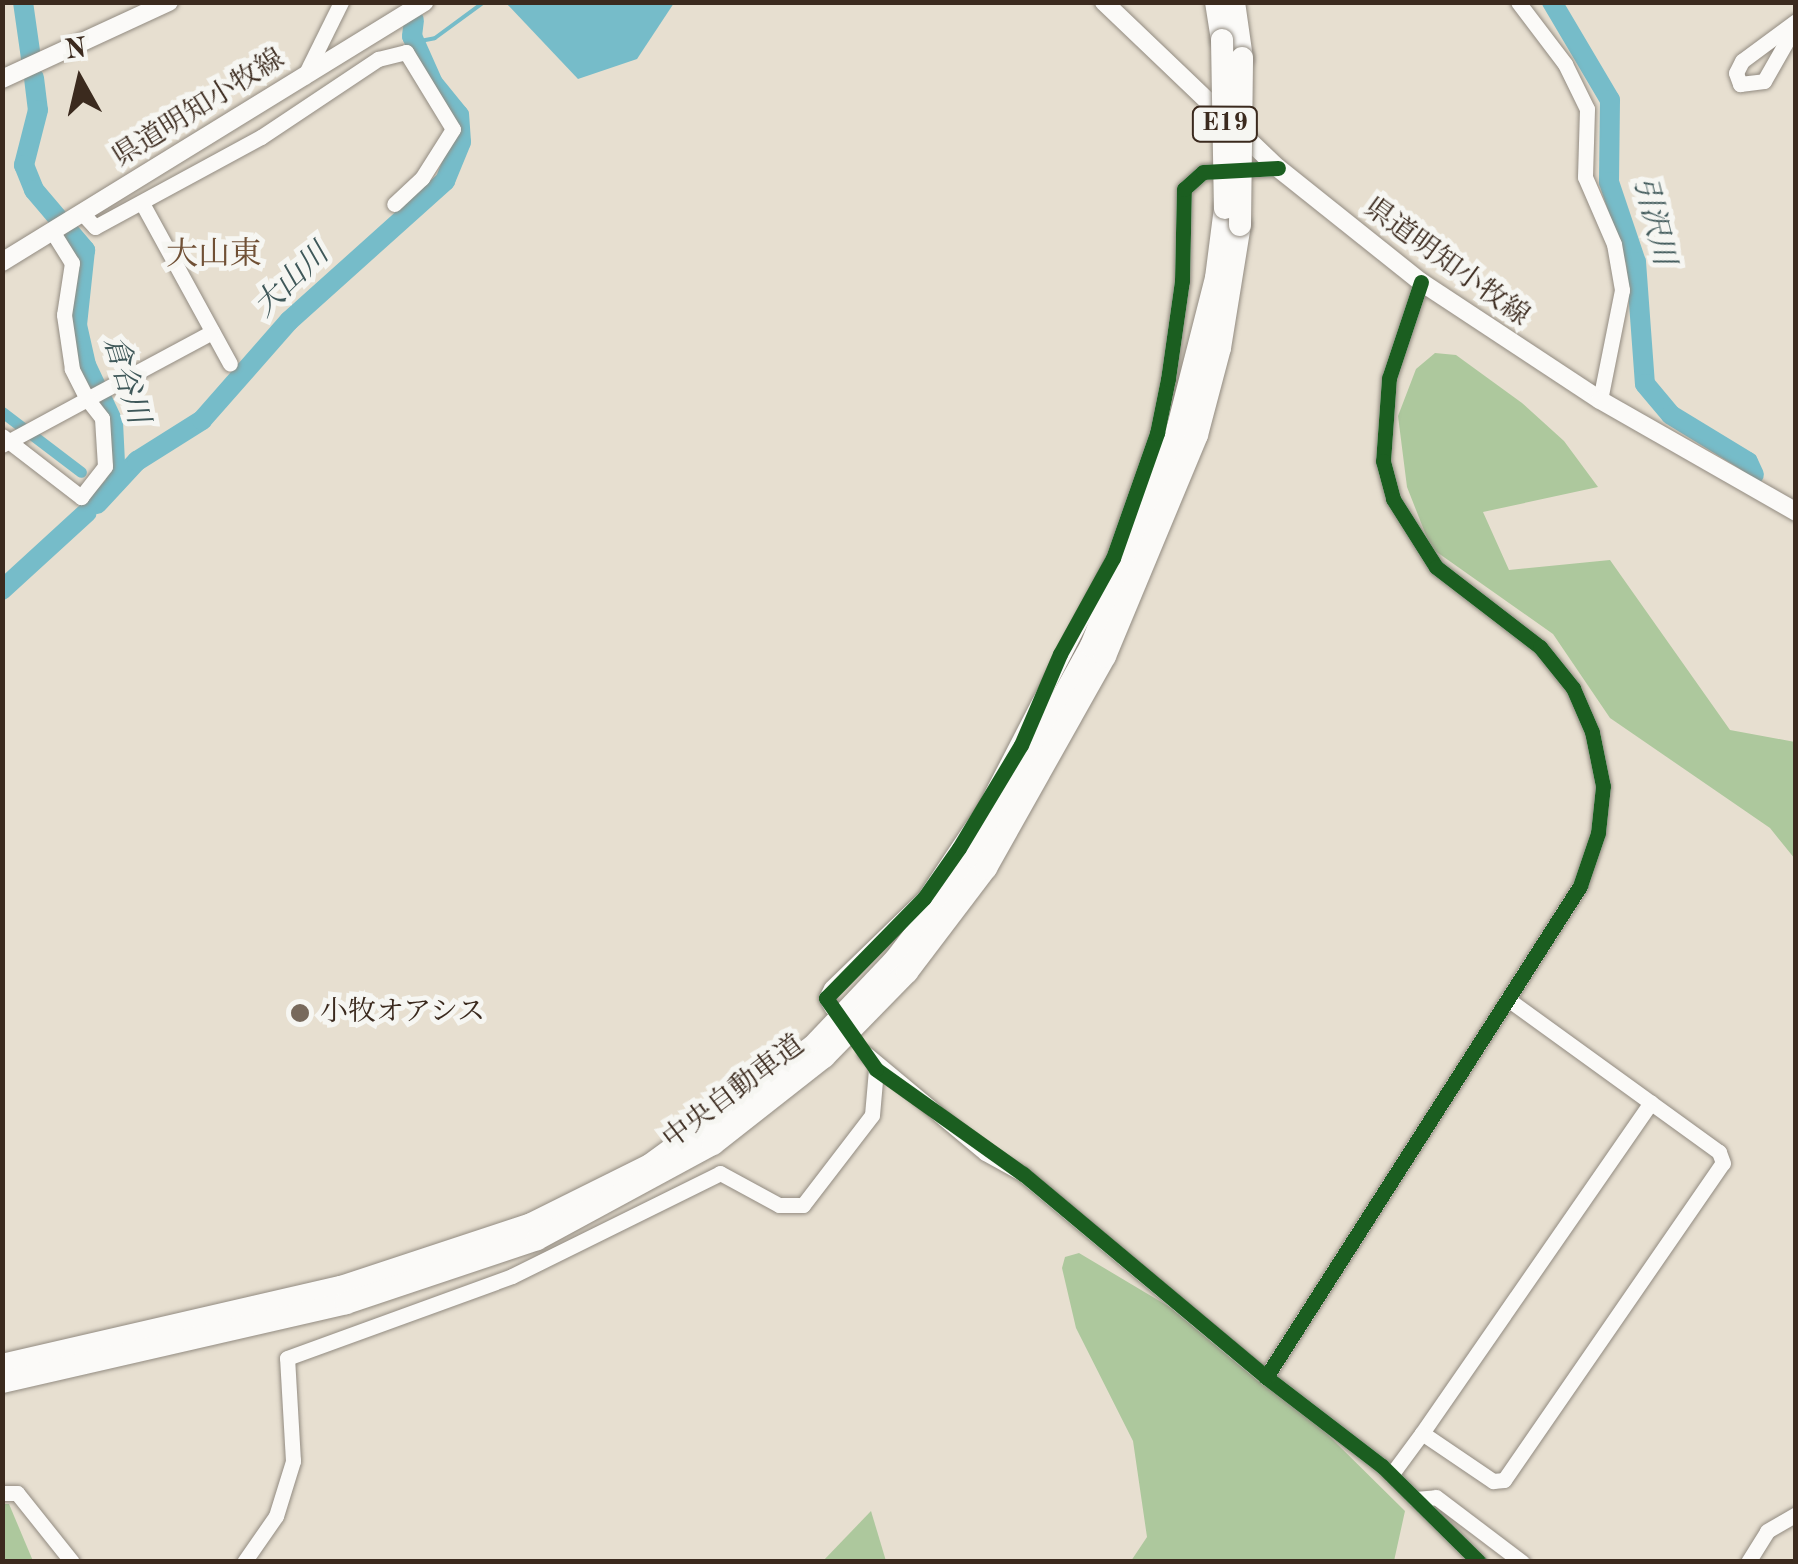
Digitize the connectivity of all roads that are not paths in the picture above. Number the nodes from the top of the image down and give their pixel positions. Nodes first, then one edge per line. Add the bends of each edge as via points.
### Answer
1 (169, 2) edge
2 (341, 2) edge
3 (424, 2) edge
4 (1104, 2) edge
5 (1216, 2) edge
6 (1234, 2) edge
7 (1518, 2) edge
8 (304, 76) junction
9 (2, 80) edge
10 (1278, 168) junction
11 (142, 203) junction
12 (394, 204) dead end
13 (80, 215) junction
14 (1232, 216) junction
15 (57, 229) junction
16 (2, 262) edge
17 (1421, 282) junction
18 (212, 332) junction
19 (230, 364) dead end
20 (90, 398) junction
21 (1600, 400) junction
22 (5, 441) edge
23 (1796, 512) edge
24 (1508, 999) junction
25 (829, 1003) dead end
26 (865, 1054) dead end
27 (876, 1069) junction
28 (1650, 1102) junction
29 (2, 1365) edge
30 (1266, 1376) junction
31 (2, 1382) edge
32 (1422, 1433) junction
33 (1391, 1475) junction
34 (2, 1492) edge
35 (1415, 1500) junction
36 (1796, 1514) edge
37 (72, 1562) edge
38 (244, 1562) edge
39 (1479, 1562) edge
40 (1522, 1562) edge
41 (1748, 1562) edge

1 - 9 main road
2 - 8 street
3 - 8 main road, 県道明知小牧線
4 - 10 main road, 県道明知小牧線
5 - 14 highway, 中央自動車道 / E19, bridge
6 - 14 highway, 中央自動車道 / E19, bridge via 1242,58
7 - 21 street via 1565,64 1587,110 1585,177 1614,244 1622,290
8 - 13 main road, 県道明知小牧線
10 - 17 main road, 県道明知小牧線
10 - 25 street via 1204,172 1184,190 1182,281 1168,379 1157,433 1113,558 1060,654 1021,745 959,848 924,898
11 - 12 street via 261,138 378,59 406,52 453,129 422,178
11 - 13 street via 95,227
11 - 18 street
13 - 15 main road, 県道明知小牧線
14 - 29 highway, 中央自動車道 / E19 via 1178,428 1091,646 974,857 894,960 812,1046 704,1130 531,1224 341,1287
14 - 31 highway, 中央自動車道 / E19 via 1220,348 1197,435 1089,688 1033,793 964,899 907,972 824,1057 713,1144 537,1240 346,1303
15 - 16 main road, 県道明知小牧線
15 - 20 street via 72,263 64,315 72,368
17 - 21 main road, 県道明知小牧線
17 - 24 street via 1389,378 1383,460 1393,499 1436,567 1540,646 1573,688 1592,732 1603,786 1598,833 1580,886
18 - 19 street
18 - 20 street
20 - 22 street
20 - 22 street via 102,418 105,466 81,496
21 - 23 main road, 県道明知小牧線
24 - 28 street
24 - 30 street
26 - 27 street
27 - 30 street via 1023,1174
27 - 38 street via 872,1115 803,1205 779,1205 720,1173 512,1276 287,1358 293,1461 276,1516
28 - 32 street
28 - 32 street via 1719,1152 1723,1163 1504,1480 1493,1481
30 - 33 street
32 - 33 street
33 - 35 street
34 - 37 street via 17,1493
35 - 39 street
35 - 40 street via 1436,1497
36 - 41 street via 1767,1531

